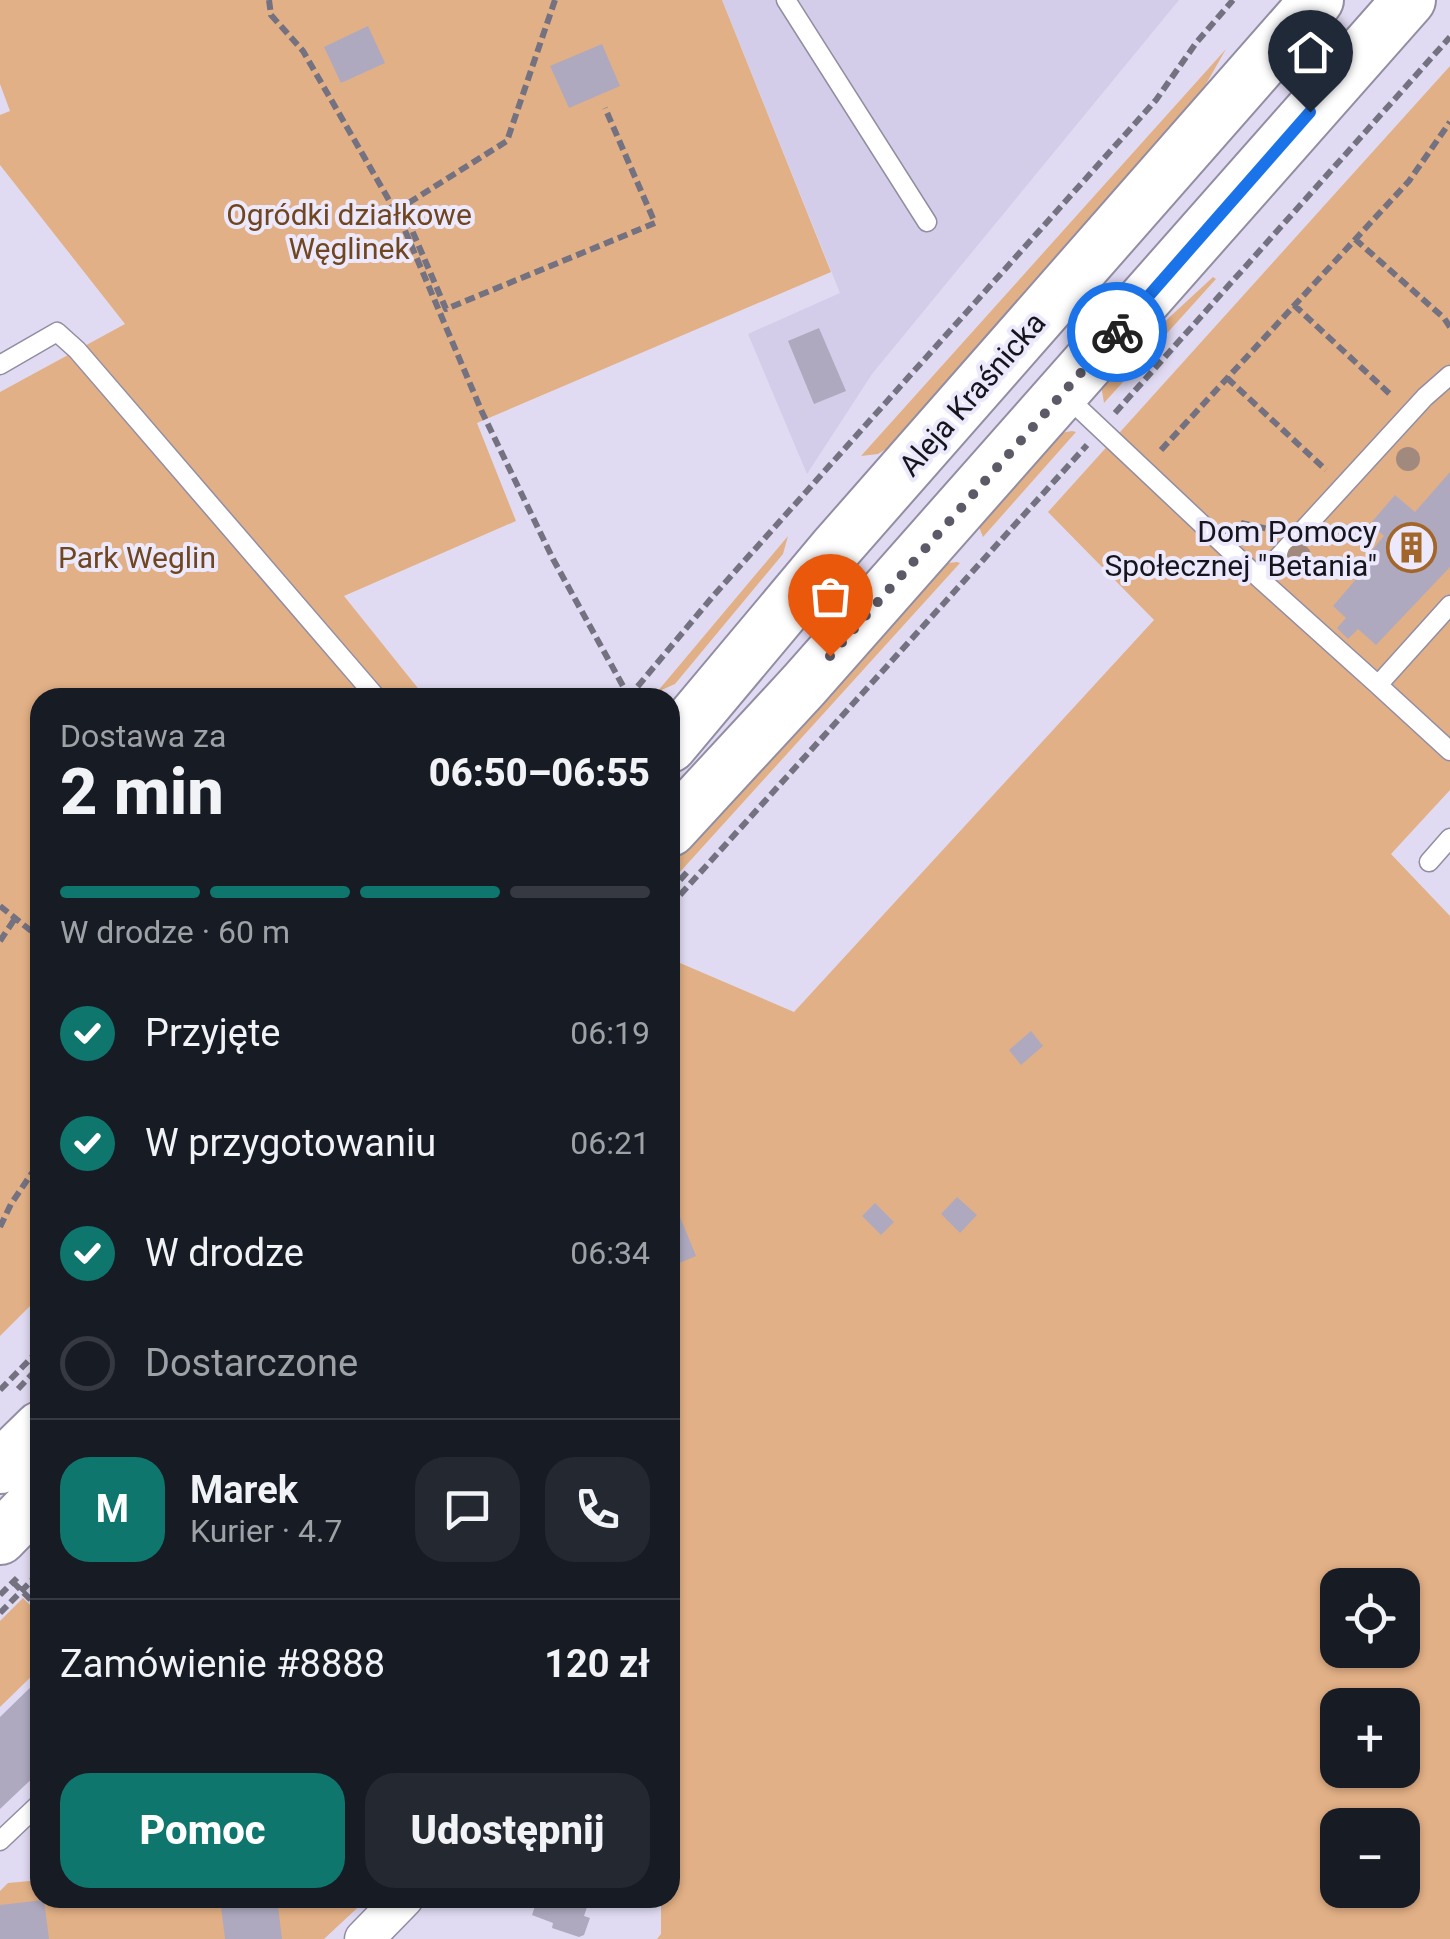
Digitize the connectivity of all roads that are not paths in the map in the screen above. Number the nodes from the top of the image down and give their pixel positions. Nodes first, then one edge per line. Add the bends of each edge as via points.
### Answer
1 (786, 0) edge
2 (1316, 0) edge
3 (1410, 0) edge
4 (927, 222) dead end
5 (0, 365) edge
6 (1450, 375) edge
7 (1098, 402) junction
8 (1259, 578) junction
9 (1450, 604) edge
10 (1378, 685) junction
11 (368, 688) edge
12 (680, 734) edge
13 (1450, 751) edge
14 (680, 819) edge
15 (1450, 838) edge
16 (1429, 862) dead end
17 (30, 1438) edge
18 (0, 1467) edge
19 (30, 1517) edge
20 (7, 1560) edge
21 (30, 1812) edge
22 (0, 1841) edge
23 (394, 1908) edge
24 (364, 1939) edge

1 - 4 lane
2 - 12 main road, Aleja Kraśnicka
3 - 7 main road
5 - 11 lane via 57,332
6 - 8 lane
7 - 8 lane via 1102,428
7 - 14 main road via 804,685
8 - 10 lane
9 - 10 lane
10 - 13 lane
15 - 16 lane
17 - 18 main road
19 - 20 main road
21 - 22 lane
23 - 24 street

